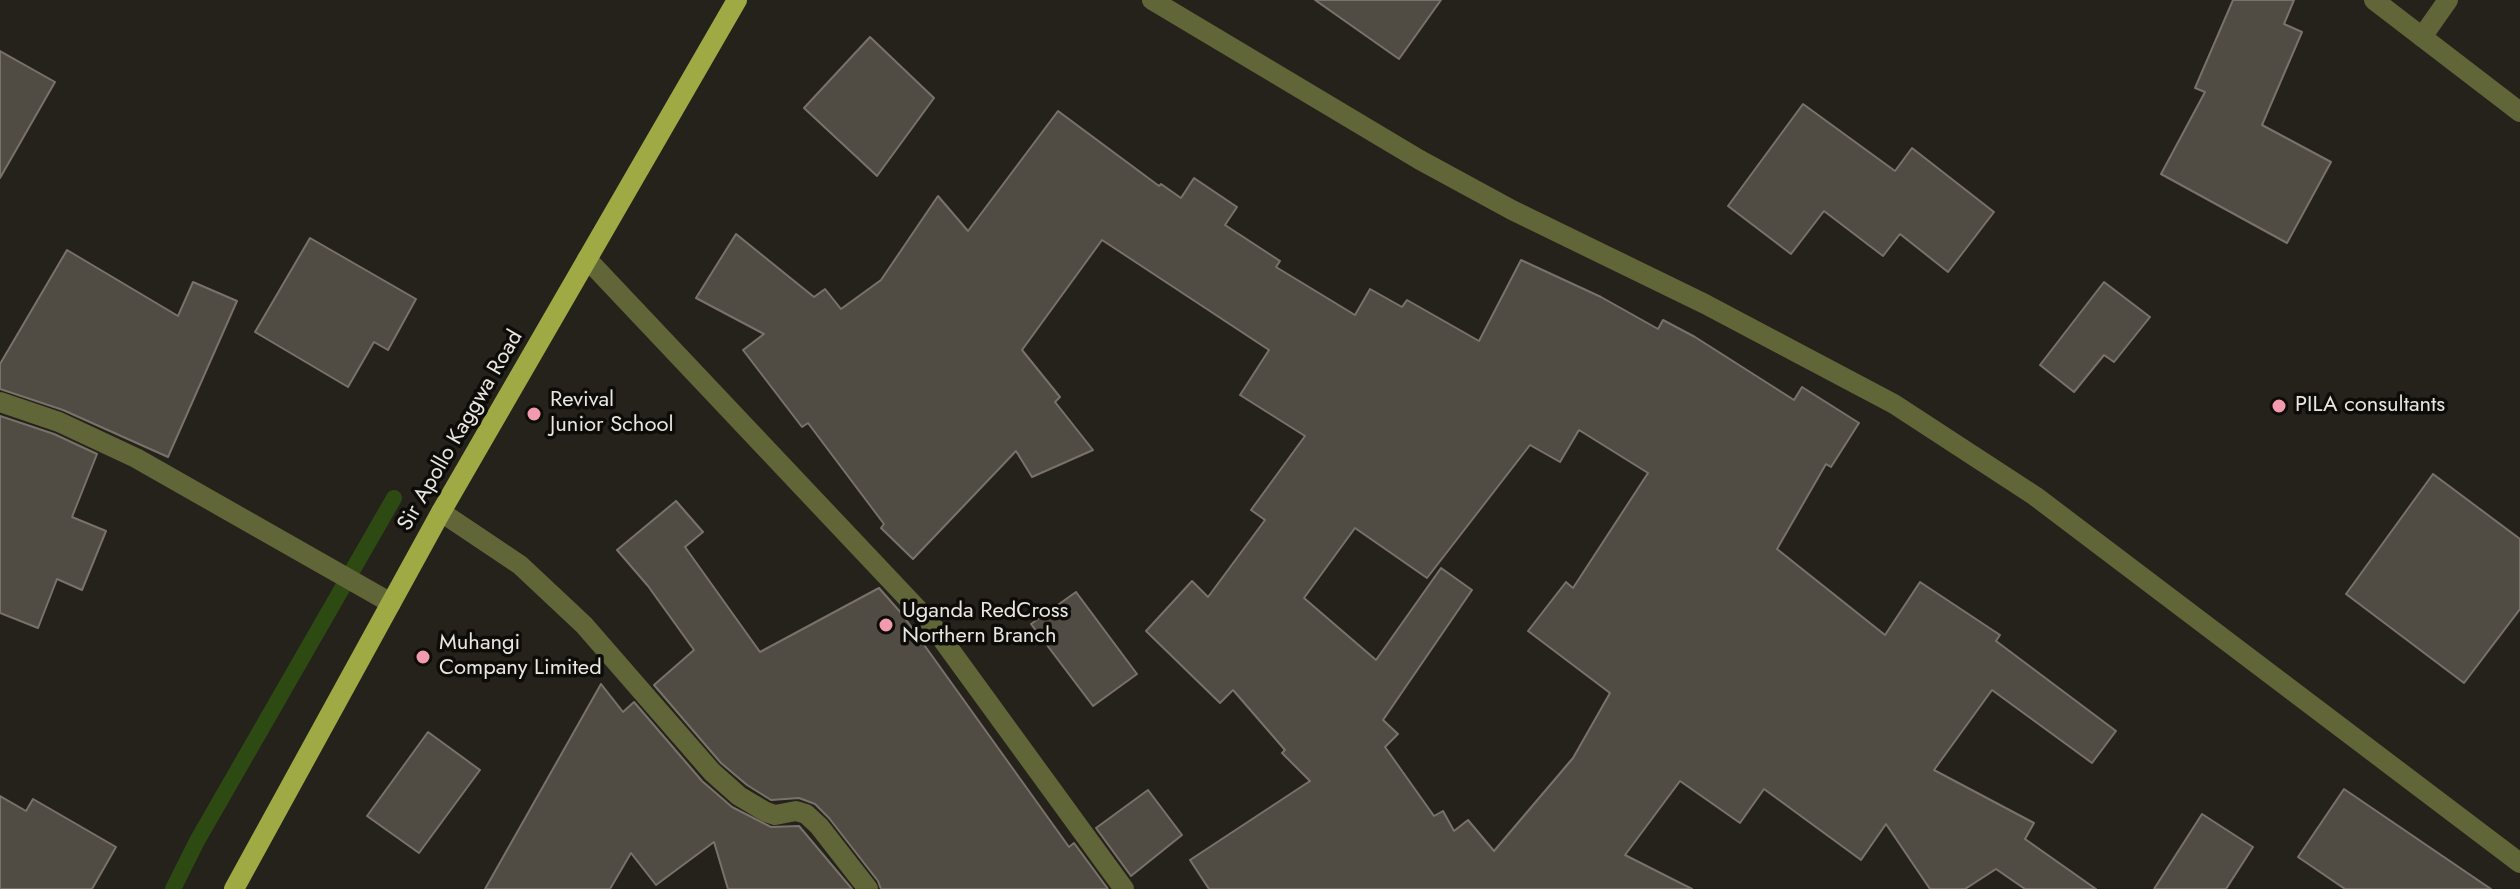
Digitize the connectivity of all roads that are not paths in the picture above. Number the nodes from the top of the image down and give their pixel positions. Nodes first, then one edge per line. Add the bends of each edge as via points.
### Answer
1 (737, 0) edge
2 (1152, 0) edge
3 (2374, 0) edge
4 (2448, 0) edge
5 (2422, 37) junction
6 (2520, 112) edge
7 (587, 259) junction
8 (0, 402) edge
9 (441, 512) junction
10 (391, 603) junction
11 (2520, 863) edge
12 (234, 889) edge
13 (868, 889) edge
14 (1124, 889) edge

1 - 7 main road, Sir Apollo Kaggwa Road
2 - 11 street via 1446,174 1894,404 2035,496
3 - 5 street
4 - 5 street
5 - 6 street
7 - 9 main road, Sir Apollo Kaggwa Road
7 - 14 street via 929,621
8 - 10 street via 136,458
9 - 10 main road, Sir Apollo Kaggwa Road
9 - 13 street via 520,565 584,625 739,796 775,815 806,814
10 - 12 main road, Sir Apollo Kaggwa Road

